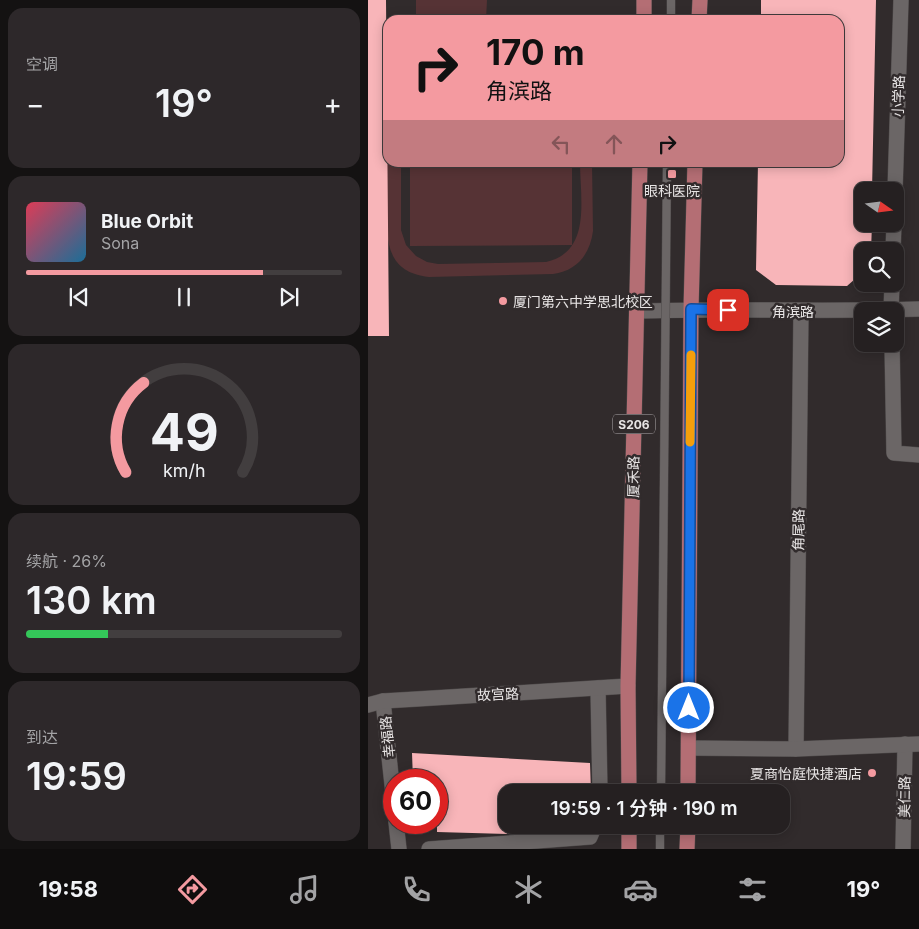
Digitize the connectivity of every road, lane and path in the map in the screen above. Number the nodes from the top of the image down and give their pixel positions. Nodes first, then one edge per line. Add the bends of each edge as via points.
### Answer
1 (644, 0) edge
2 (672, 0) edge
3 (700, 0) edge
4 (901, 0) edge
5 (644, 15) edge
6 (671, 15) edge
7 (699, 15) edge
8 (640, 167) edge
9 (667, 167) edge
10 (695, 167) edge
11 (895, 182) edge
12 (691, 309) junction
13 (920, 309) edge
14 (904, 310) edge
15 (636, 311) junction
16 (800, 311) junction
17 (854, 311) edge
18 (892, 352) edge
19 (920, 455) edge
20 (628, 686) junction
21 (598, 688) junction
22 (383, 701) junction
23 (368, 705) edge
24 (912, 744) edge
25 (689, 748) junction
26 (796, 749) junction
27 (390, 769) edge
28 (600, 784) edge
29 (629, 784) edge
30 (661, 784) edge
31 (688, 784) edge
32 (397, 834) edge
33 (591, 834) edge
34 (629, 834) edge
35 (660, 834) edge
36 (688, 834) edge
37 (399, 849) edge
38 (429, 849) edge
39 (629, 849) edge
40 (660, 849) edge
41 (687, 849) edge
42 (903, 849) edge

1 - 5 main road
2 - 6 lane
3 - 7 main road
4 - 11 street, 小学路
8 - 15 main road, 厦禾路 / S206
9 - 30 lane, bridge
10 - 12 main road
12 - 15 street, 角滨路
12 - 16 street, 角滨路
12 - 25 main road
13 - 14 street, 角滨路
15 - 20 main road, 厦禾路 / S206
16 - 17 street, 角滨路
16 - 26 street, 角尾路
18 - 19 street via 894,453
20 - 21 street, 故宫路
20 - 29 main road, 厦禾路 / S206
21 - 22 street, 故宫路
21 - 28 street
22 - 23 street, 故宫路
22 - 27 street, 幸福路
24 - 26 street
24 - 42 street, 美仁路
25 - 26 street
25 - 31 main road
32 - 37 street
33 - 38 street via 590,837
34 - 39 main road
35 - 40 lane
36 - 41 main road

